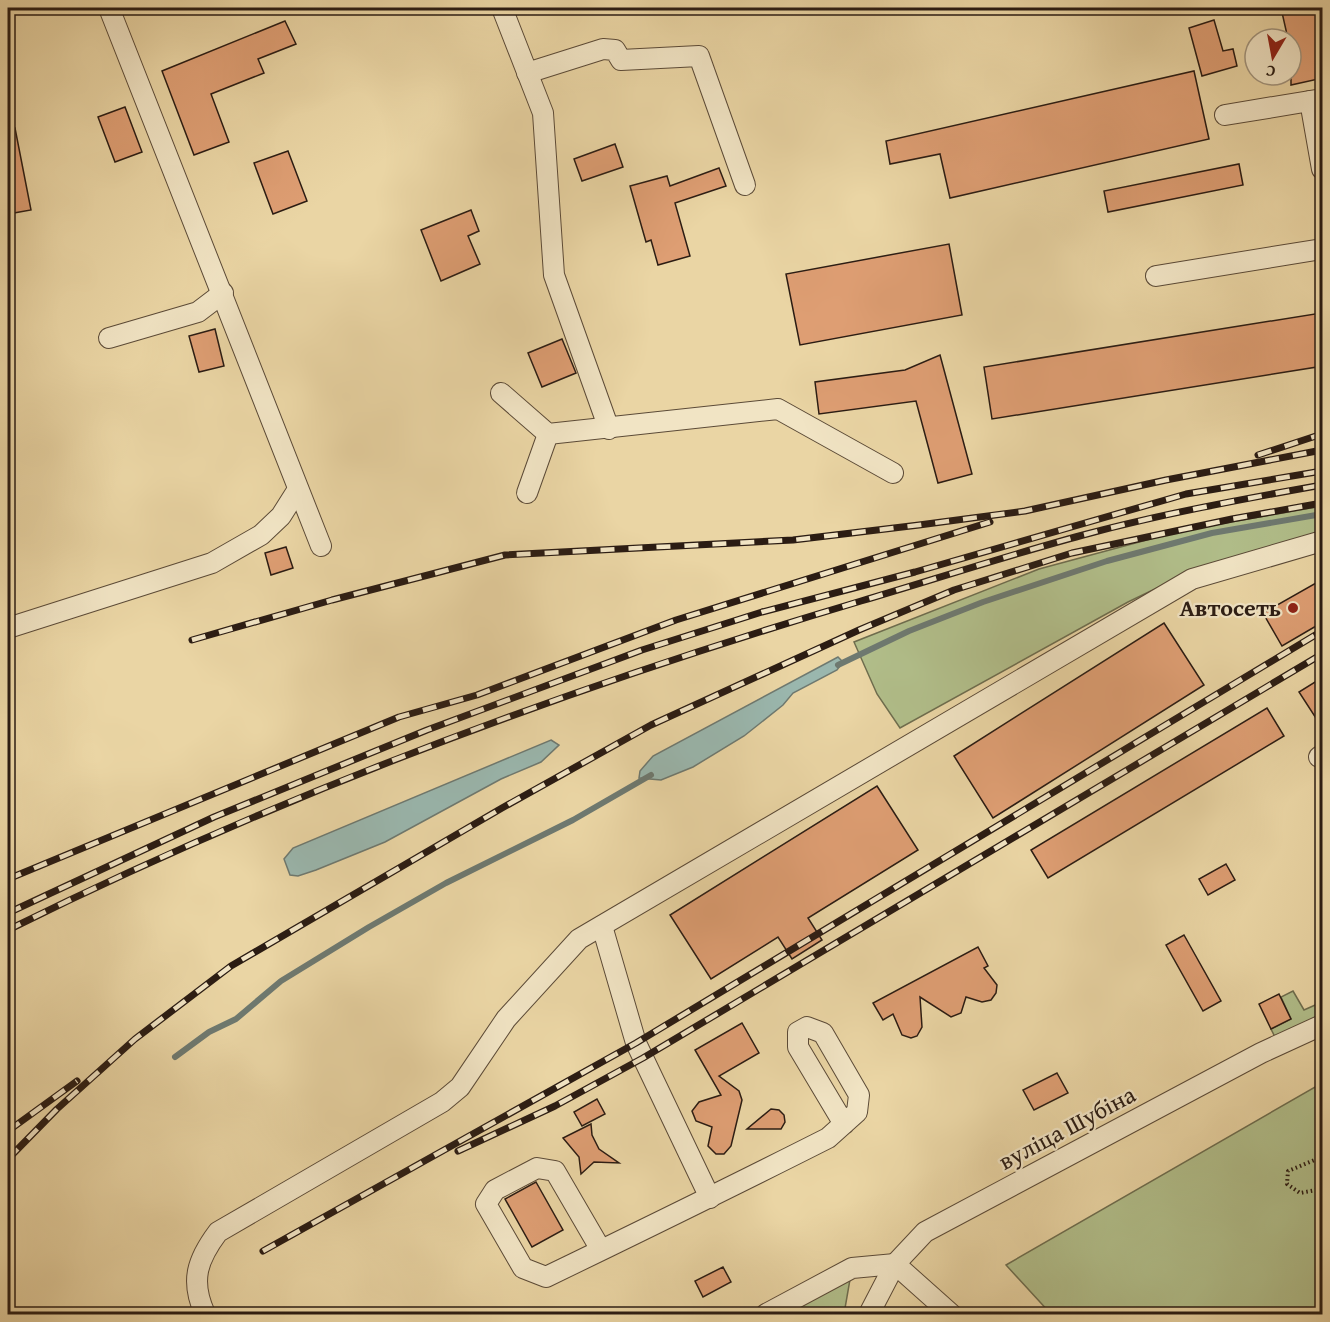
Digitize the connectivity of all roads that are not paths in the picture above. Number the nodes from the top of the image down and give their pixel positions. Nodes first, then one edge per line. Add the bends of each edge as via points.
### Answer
1 (109, 8) edge
2 (502, 8) edge
3 (527, 73) junction
4 (1316, 100) edge
5 (1225, 116) dead end
6 (1323, 169) edge
7 (745, 185) dead end
8 (1323, 249) edge
9 (1156, 276) dead end
10 (223, 293) junction
11 (109, 338) dead end
12 (501, 393) dead end
13 (609, 429) junction
14 (548, 434) junction
15 (893, 473) dead end
16 (298, 489) junction
17 (527, 493) dead end
18 (1323, 541) edge
19 (321, 546) dead end
20 (8, 628) edge
21 (602, 926) junction
22 (1323, 1025) edge
23 (844, 1124) dead end
24 (710, 1198) junction
25 (601, 1250) junction
26 (895, 1264) junction
27 (205, 1314) edge
28 (766, 1314) edge
29 (869, 1314) edge
30 (951, 1314) edge

1 - 10 street
2 - 3 street
3 - 7 street via 603,49 615,50 621,60 699,56
3 - 13 street via 543,113 554,275
4 - 5 street
4 - 6 street
8 - 9 street
10 - 11 street via 198,312
10 - 16 street
12 - 14 street
13 - 14 street
13 - 15 street via 778,409
14 - 17 street
16 - 19 street
16 - 20 street via 281,516 261,535 212,563
18 - 21 street via 1192,579
21 - 24 street via 636,1043
21 - 27 street via 579,939 506,1019 460,1087 442,1102 218,1232 202,1253 196,1277 198,1299
22 - 26 street, вуліца Шубіна via 1261,1053 925,1232
23 - 24 street via 828,1138
24 - 25 street
25 - 25 street via 546,1277 523,1268 486,1204 495,1190 537,1168 555,1171
26 - 28 street via 852,1268
26 - 29 street, вуліца Шубіна
26 - 30 street

